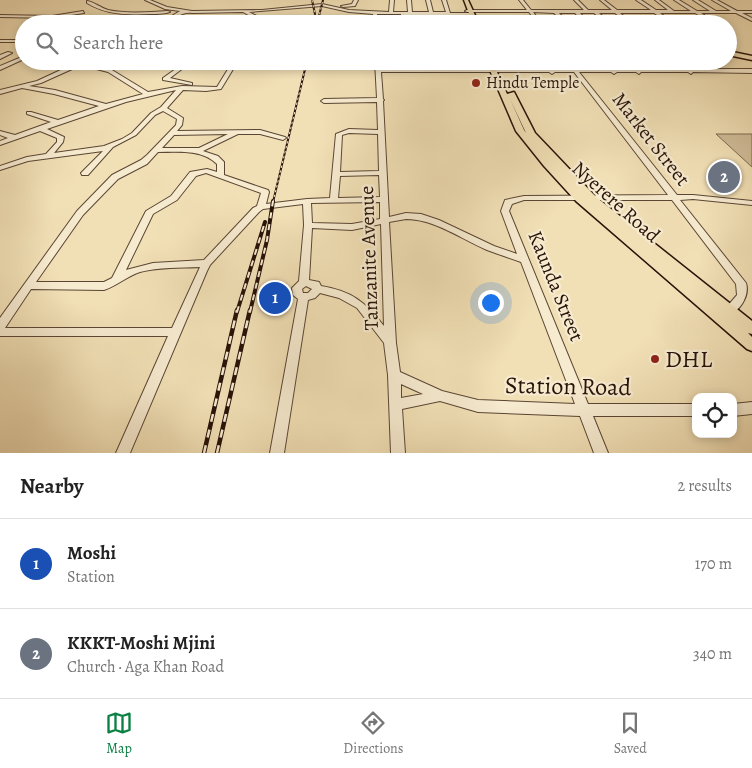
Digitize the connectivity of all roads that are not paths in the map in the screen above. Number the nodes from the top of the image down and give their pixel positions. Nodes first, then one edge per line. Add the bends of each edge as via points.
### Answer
1 (147, 0) edge
2 (341, 0) edge
3 (356, 0) edge
4 (392, 0) edge
5 (409, 0) edge
6 (428, 0) edge
7 (444, 0) edge
8 (464, 0) edge
9 (521, 0) edge
10 (576, 0) edge
11 (602, 0) edge
12 (638, 0) edge
13 (657, 0) edge
14 (676, 0) edge
15 (695, 0) edge
16 (714, 0) edge
17 (88, 2) dead end
18 (340, 7) junction
19 (180, 11) junction
20 (530, 11) junction
21 (556, 11) junction
22 (576, 11) junction
23 (83, 12) dead end
24 (245, 12) junction
25 (469, 12) junction
26 (588, 12) junction
27 (596, 12) junction
28 (615, 12) junction
29 (655, 12) junction
30 (674, 12) junction
31 (695, 12) junction
32 (715, 12) junction
33 (736, 12) junction
34 (752, 12) edge
35 (375, 13) joint
36 (391, 13) junction
37 (403, 13) joint
38 (410, 13) junction
39 (430, 13) junction
40 (447, 13) junction
41 (72, 15) edge
42 (174, 15) edge
43 (251, 15) edge
44 (470, 15) edge
45 (471, 15) edge
46 (533, 15) edge
47 (559, 15) edge
48 (580, 15) edge
49 (599, 15) edge
50 (619, 15) edge
51 (660, 15) edge
52 (700, 15) edge
53 (0, 16) edge
54 (15, 18) edge
55 (752, 20) edge
56 (0, 41) edge
57 (15, 41) edge
58 (10, 53) dead end
59 (737, 55) edge
60 (0, 57) edge
61 (752, 58) edge
62 (15, 61) edge
63 (0, 68) edge
64 (64, 70) edge
65 (107, 70) edge
66 (176, 70) edge
67 (231, 70) edge
68 (378, 70) edge
69 (410, 70) edge
70 (452, 70) edge
71 (496, 70) edge
72 (496, 70) edge
73 (522, 70) edge
74 (689, 70) edge
75 (442, 71) joint
76 (529, 71) joint
77 (752, 71) edge
78 (552, 72) joint
79 (577, 72) junction
80 (614, 72) joint
81 (639, 72) joint
82 (691, 72) junction
83 (21, 86) junction
84 (182, 87) junction
85 (197, 87) junction
86 (0, 92) edge
87 (147, 94) junction
88 (380, 100) junction
89 (324, 101) dead end
90 (106, 106) junction
91 (163, 108) junction
92 (29, 113) dead end
93 (61, 123) junction
94 (42, 129) junction
95 (381, 132) junction
96 (0, 133) edge
97 (173, 133) junction
98 (236, 133) junction
99 (16, 138) junction
100 (283, 138) dead end
101 (0, 143) edge
102 (110, 146) junction
103 (157, 150) junction
104 (199, 150) junction
105 (49, 154) junction
106 (0, 168) edge
107 (85, 172) dead end
108 (383, 173) junction
109 (336, 174) junction
110 (220, 176) junction
111 (675, 197) junction
112 (592, 198) junction
113 (580, 199) junction
114 (384, 200) junction
115 (307, 201) junction
116 (334, 201) junction
117 (752, 204) edge
118 (261, 207) junction
119 (386, 221) junction
120 (308, 225) junction
121 (524, 260) junction
122 (207, 263) junction
123 (118, 277) junction
124 (304, 282) junction
125 (28, 285) junction
126 (317, 289) junction
127 (303, 297) junction
128 (729, 310) junction
129 (4, 315) edge
130 (0, 327) edge
131 (752, 329) edge
132 (0, 332) edge
133 (175, 332) junction
134 (390, 343) junction
135 (752, 345) edge
136 (394, 375) junction
137 (440, 396) junction
138 (396, 406) junction
139 (752, 408) edge
140 (585, 410) junction
141 (692, 410) edge
142 (737, 410) edge
143 (123, 453) edge
144 (277, 453) edge
145 (398, 453) edge
146 (602, 453) edge

1 - 19 street
2 - 18 street
3 - 18 street via 354,5
4 - 36 street
5 - 38 street
6 - 39 street
7 - 40 street
8 - 25 main road
9 - 20 street
10 - 26 street
11 - 28 street
12 - 29 street
13 - 30 street
14 - 31 street
15 - 32 street
16 - 33 street
17 - 19 street via 97,8 117,12
18 - 24 street via 314,5
18 - 35 street
19 - 24 street
19 - 42 street
20 - 21 street
20 - 25 street
20 - 46 street
21 - 22 street
21 - 47 street
22 - 26 street
22 - 48 street
23 - 41 street
24 - 43 street
25 - 40 street
25 - 44 main road
25 - 45 main road
26 - 27 street
27 - 28 street
27 - 49 street
28 - 29 street
28 - 50 street
29 - 30 street
29 - 51 street
30 - 31 street
31 - 32 street
31 - 52 street
32 - 33 street
33 - 34 street
33 - 55 street
35 - 36 street
36 - 37 street
37 - 38 street
38 - 39 street
39 - 40 street
53 - 54 street
56 - 57 street
58 - 60 street
59 - 61 main road
62 - 63 street
64 - 83 street via 39,82
65 - 87 street
66 - 85 street via 165,79
67 - 85 street via 222,87
68 - 88 street, Tanzanite Avenue
69 - 75 street
70 - 75 street
71 - 112 main road, Nyerere Road via 532,134
72 - 113 main road, Nyerere Road via 520,131
73 - 76 street
74 - 82 street
76 - 78 street
77 - 82 street
78 - 79 street
79 - 80 street
79 - 111 street, Market Street
80 - 81 street
81 - 82 street
83 - 86 street
83 - 90 street
84 - 85 street
84 - 87 street
84 - 91 street
87 - 90 street
88 - 89 street
88 - 95 street, Tanzanite Avenue
90 - 93 street
91 - 97 street via 180,118
91 - 102 street via 129,138
92 - 93 street
93 - 94 street
94 - 99 street
94 - 105 street via 61,137
95 - 108 street, Tanzanite Avenue
95 - 109 street via 349,131 340,134
96 - 99 street
97 - 98 street
97 - 103 street
98 - 100 street via 267,133
98 - 104 street
99 - 101 street
102 - 105 street
102 - 107 street
103 - 104 street
103 - 125 street via 144,162 110,182 80,213
104 - 110 street via 203,155 217,159 221,164
105 - 106 street
108 - 109 street
108 - 114 street, Tanzanite Avenue
109 - 116 street
110 - 118 street via 265,192
110 - 123 street via 207,172 193,174 174,198 150,211
111 - 112 street
111 - 117 street
111 - 128 street, Market Street via 741,283 744,290 741,298
112 - 113 street
112 - 128 main road, Nyerere Road
113 - 121 street, Kaunda Street via 524,198 508,202 505,211
113 - 135 main road, Nyerere Road
114 - 116 street
114 - 119 street, Tanzanite Avenue
115 - 116 street
115 - 118 street
115 - 120 street
118 - 122 street
119 - 120 street via 352,226
119 - 121 street via 418,216
119 - 134 street, Tanzanite Avenue
120 - 124 street
121 - 140 street, Kaunda Street
122 - 123 street via 154,266
122 - 133 street
123 - 125 street via 104,286
124 - 126 street via 313,283
124 - 127 street via 296,290
125 - 129 street
126 - 127 street via 312,295
126 - 134 street via 340,293 355,301
127 - 144 street
128 - 131 main road, Nyerere Road
129 - 130 street
132 - 133 street
133 - 143 street
134 - 136 street, Tanzanite Avenue
136 - 137 street, Station Road
136 - 138 street, Tanzanite Avenue
137 - 138 street, Station Road
137 - 140 street, Station Road via 478,406
138 - 145 street, Tanzanite Avenue
139 - 142 street
140 - 141 street, Station Road
140 - 146 street, Kaunda Street

